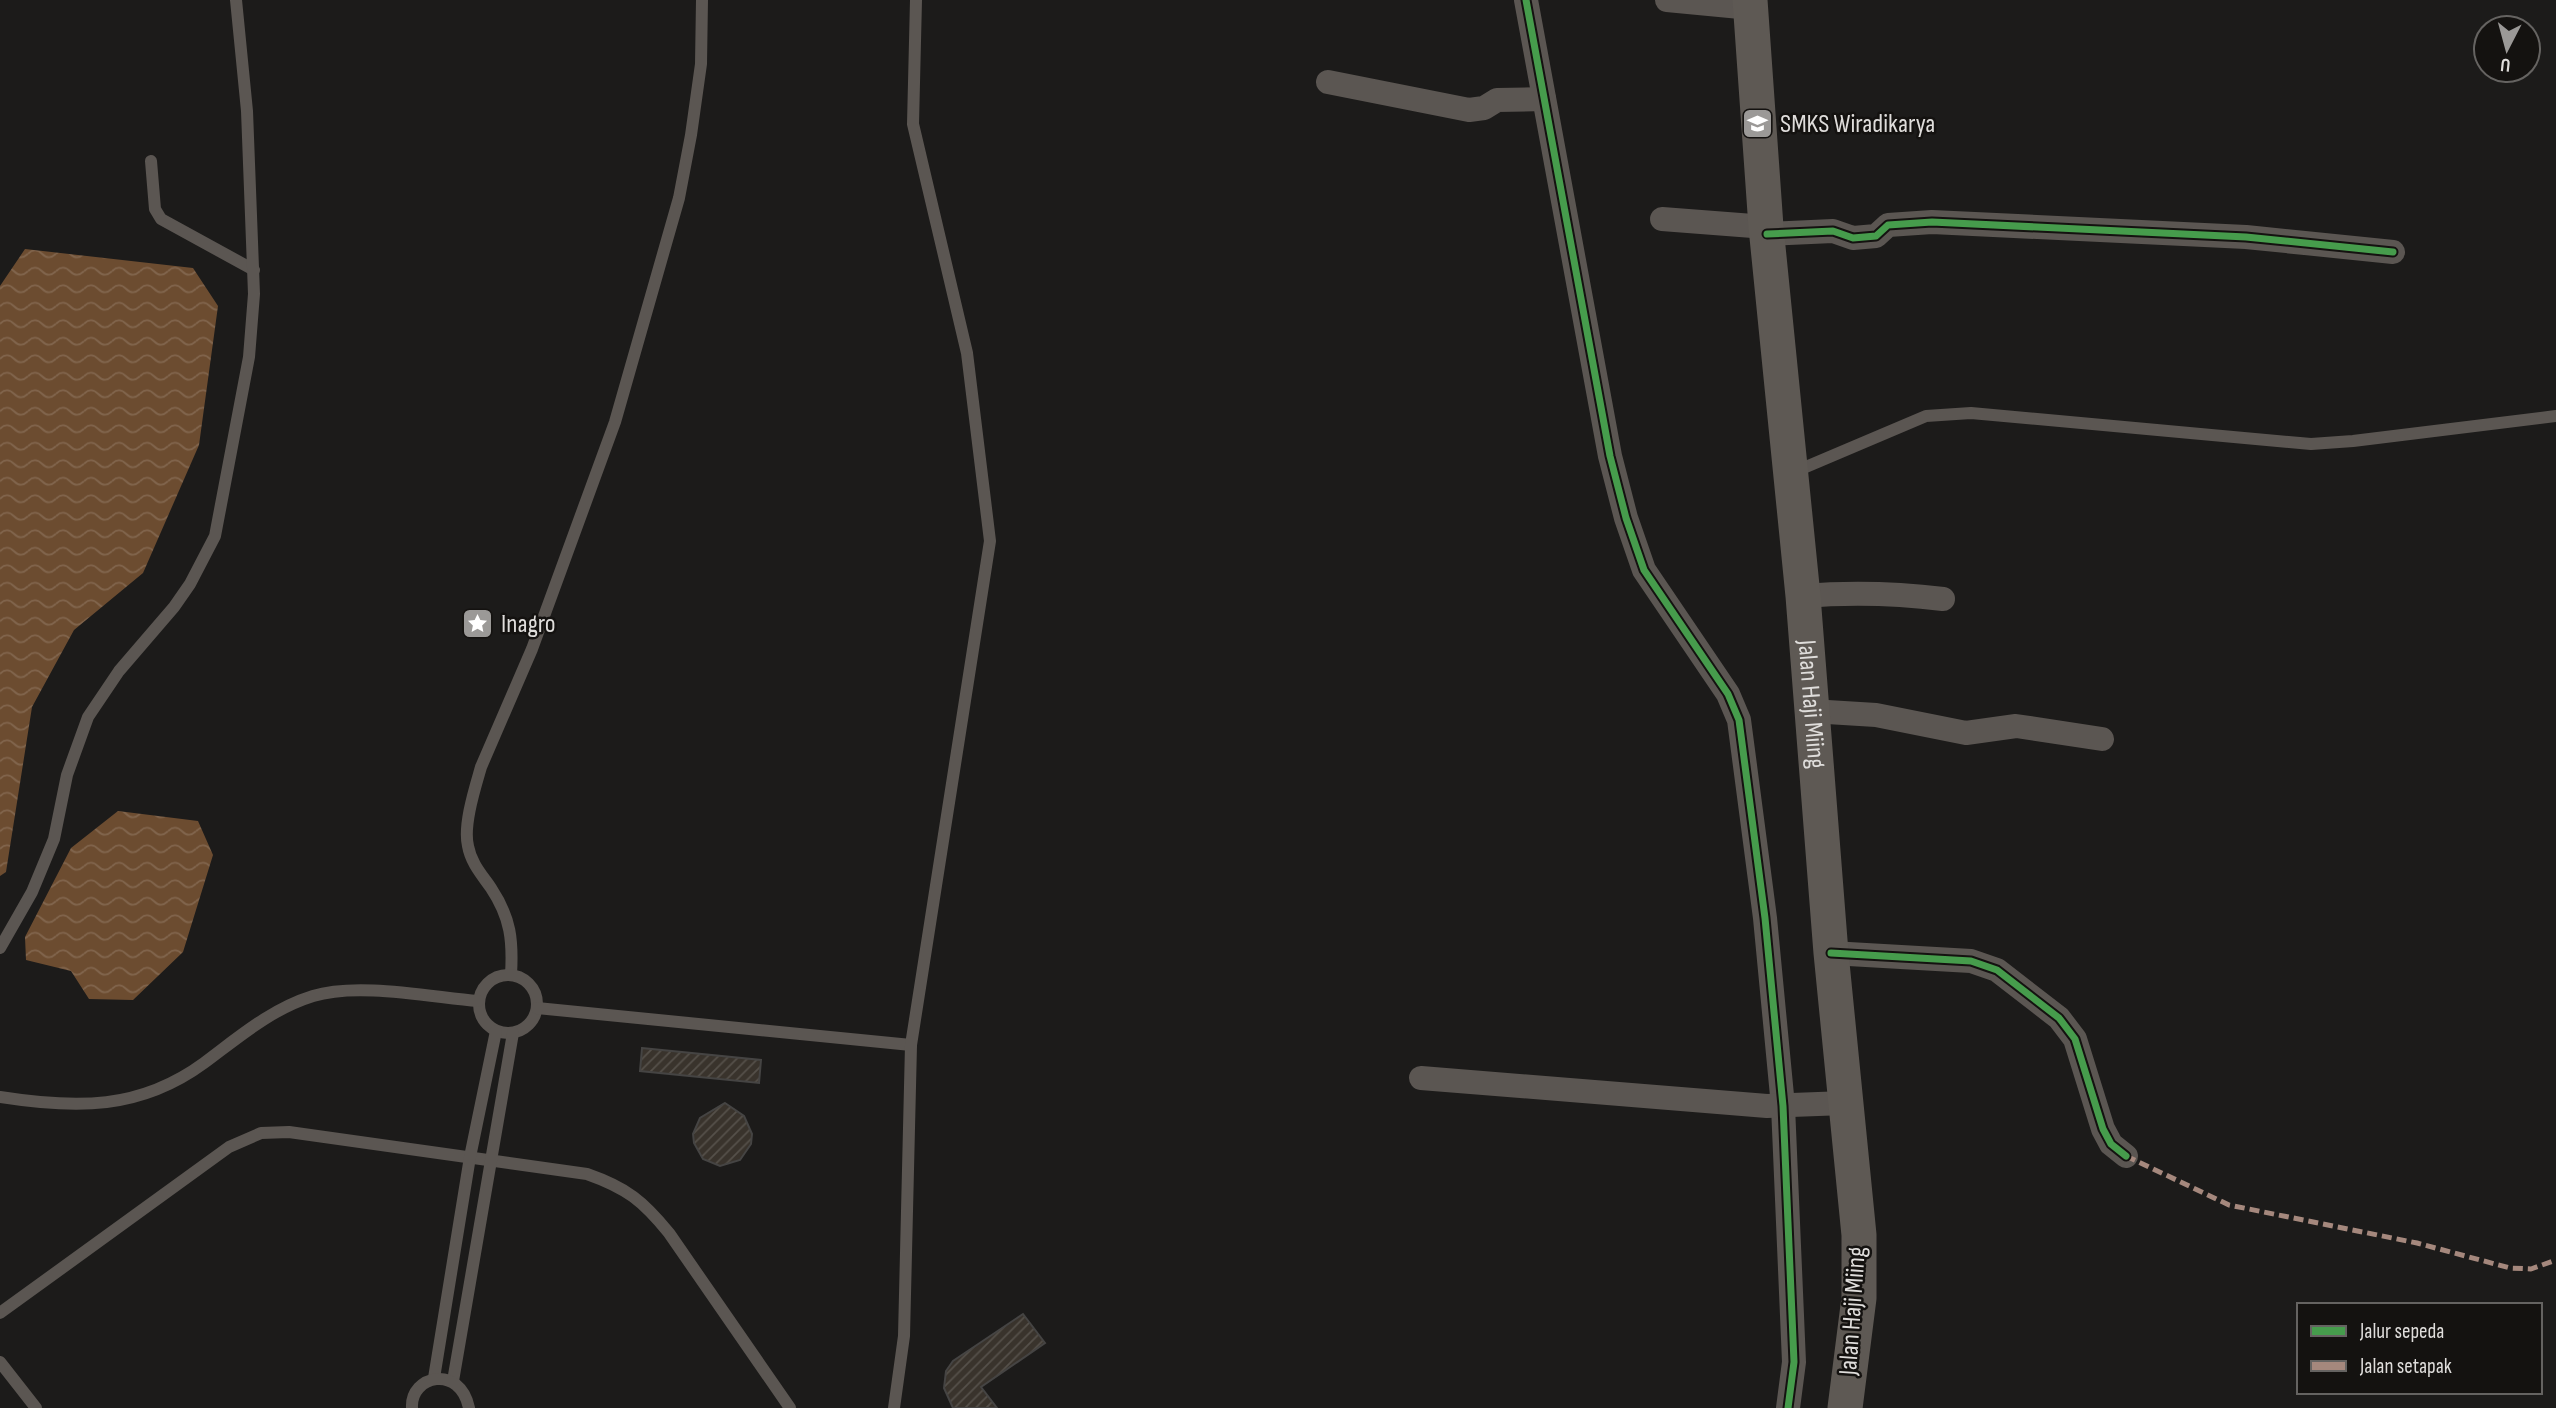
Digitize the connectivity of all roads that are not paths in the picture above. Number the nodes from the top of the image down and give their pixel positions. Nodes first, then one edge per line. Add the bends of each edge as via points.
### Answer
1 (236, 0) edge
2 (702, 0) edge
3 (916, 0) edge
4 (1526, 0) edge
5 (1667, 0) edge
6 (1750, 4) edge
7 (1328, 82) dead end
8 (1544, 99) junction
9 (151, 161) dead end
10 (1662, 219) dead end
11 (1767, 231) junction
12 (2393, 251) dead end
13 (254, 270) junction
14 (2556, 416) edge
15 (1791, 474) junction
16 (1802, 596) junction
17 (1942, 599) dead end
18 (1811, 711) junction
19 (2102, 739) dead end
20 (0, 948) edge
21 (1831, 953) junction
22 (511, 975) junction
23 (478, 1001) junction
24 (537, 1007) junction
25 (496, 1031) junction
26 (513, 1033) junction
27 (911, 1045) junction
28 (1421, 1078) dead end
29 (0, 1097) edge
30 (1845, 1103) junction
31 (1783, 1106) junction
32 (2126, 1156) dead end
33 (470, 1157) junction
34 (492, 1159) junction
35 (0, 1312) edge
36 (0, 1362) edge
37 (434, 1378) junction
38 (453, 1381) junction
39 (36, 1408) edge
40 (412, 1408) edge
41 (469, 1408) edge
42 (790, 1408) edge
43 (894, 1408) edge
44 (1788, 1408) edge
45 (1845, 1408) edge

1 - 13 lane via 247,111
2 - 22 lane via 701,64 681,186 615,422 531,649 481,767 471,806 467,844 507,920 512,936
3 - 27 lane via 913,124 967,353 990,541
4 - 8 street
5 - 6 street
6 - 11 main road, Jalan Haji Miing
7 - 8 street via 1469,110 1497,100
8 - 31 street via 1610,456 1626,519 1644,570 1728,694 1739,720
9 - 13 lane via 155,209 161,219
10 - 11 street
11 - 12 street via 1833,231 1853,238 1876,236 1888,225 1932,222 2246,237
11 - 15 main road, Jalan Haji Miing
13 - 20 lane via 249,357 215,536 174,607 119,671 88,717 67,775 54,839 26,904
14 - 15 lane via 2311,444 1971,413 1926,416
15 - 16 main road, Jalan Haji Miing
16 - 17 street via 1847,592
16 - 18 main road, Jalan Haji Miing
18 - 19 street via 1876,715 1966,733 2016,726
18 - 21 main road, Jalan Haji Miing
21 - 30 main road, Jalan Haji Miing
21 - 32 street via 1971,961 1997,970 2059,1018 2075,1039 2103,1129 2111,1144
22 - 23 lane via 493,979
22 - 24 lane via 533,990
23 - 25 lane via 482,1019
23 - 29 lane via 377,991 316,995 274,1013 185,1076 145,1096 77,1103
24 - 26 lane via 529,1024
24 - 27 lane
25 - 26 lane
25 - 33 lane
26 - 34 lane
27 - 43 lane via 904,1336
28 - 31 street
30 - 31 street
30 - 45 main road, Jalan Haji Miing via 1860,1281
31 - 44 street via 1794,1362
33 - 34 lane
33 - 35 lane via 289,1132 261,1133 229,1147
33 - 37 lane
34 - 38 lane
34 - 42 lane via 587,1174 628,1191 669,1233
36 - 39 lane
37 - 38 lane
37 - 40 lane via 418,1388
38 - 41 lane via 466,1393

